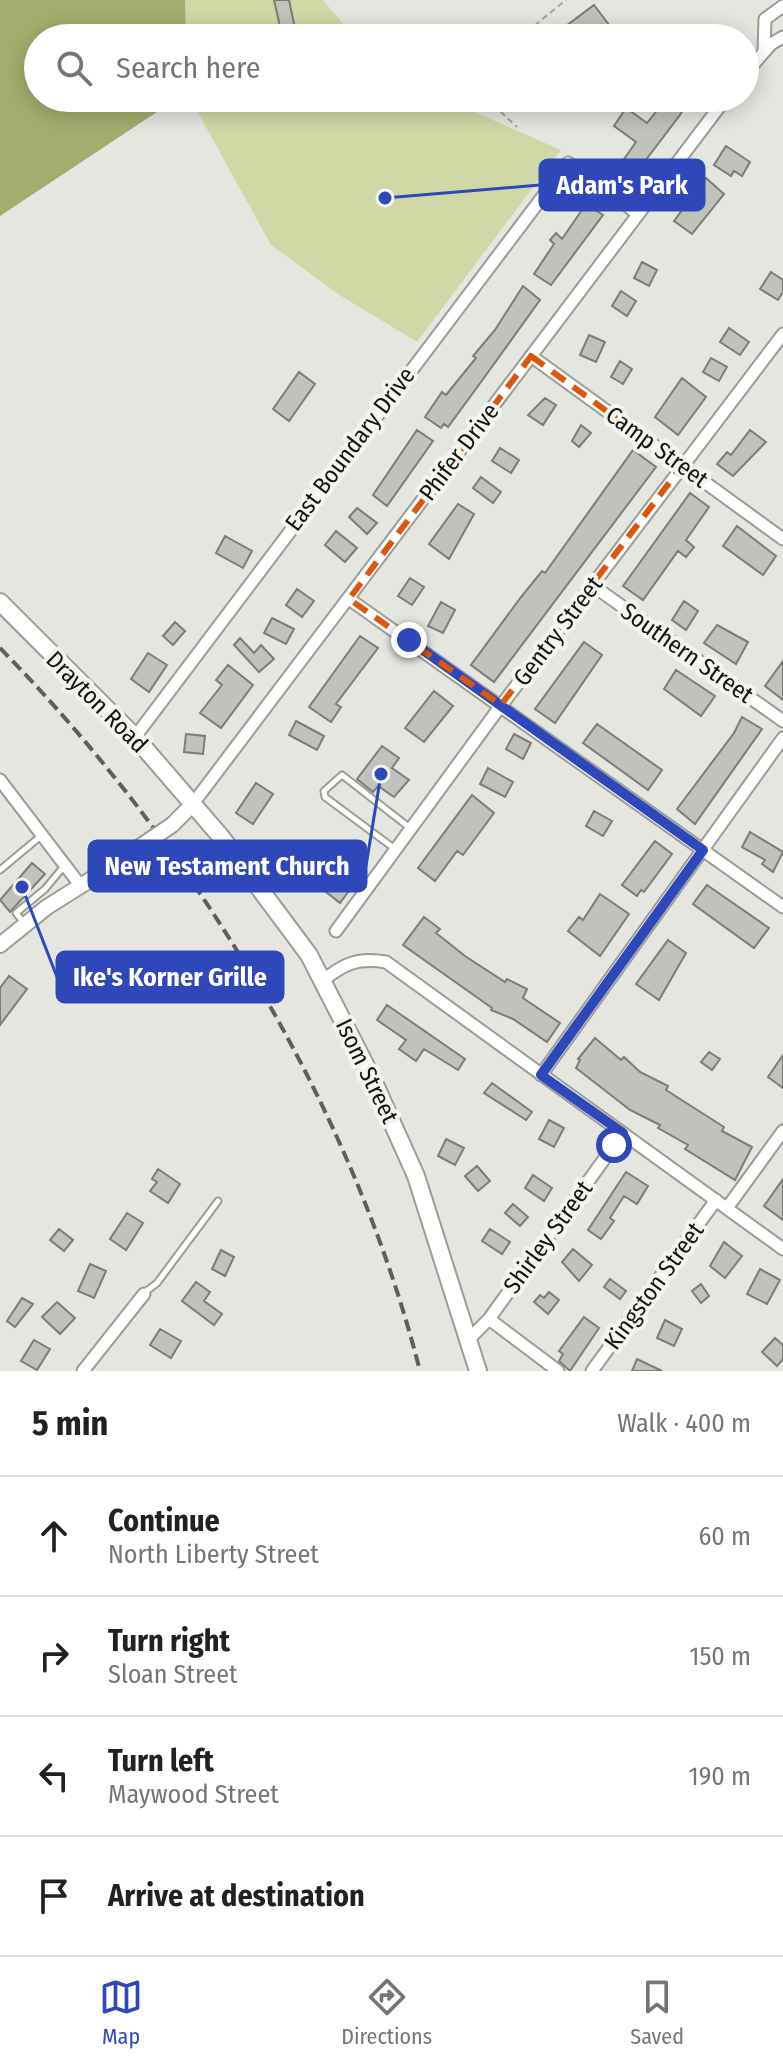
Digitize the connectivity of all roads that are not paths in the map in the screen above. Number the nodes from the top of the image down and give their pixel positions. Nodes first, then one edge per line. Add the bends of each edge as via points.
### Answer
1 (783, 6) edge
2 (783, 37) edge
3 (764, 51) junction
4 (759, 57) edge
5 (715, 112) edge
6 (637, 214) junction
7 (783, 334) edge
8 (531, 356) junction
9 (682, 466) junction
10 (783, 539) edge
11 (592, 585) junction
12 (349, 599) junction
13 (0, 602) edge
14 (501, 705) junction
15 (783, 721) edge
16 (135, 737) junction
17 (783, 738) edge
18 (0, 780) edge
19 (192, 805) junction
20 (410, 828) junction
21 (43, 835) junction
22 (395, 849) junction
23 (703, 850) junction
24 (66, 865) junction
25 (0, 870) edge
26 (80, 885) junction
27 (783, 907) edge
28 (25, 924) junction
29 (336, 931) dead end
30 (1, 944) edge
31 (322, 981) junction
32 (541, 1075) junction
33 (783, 1131) edge
34 (623, 1133) junction
35 (716, 1200) junction
36 (218, 1201) dead end
37 (727, 1208) junction
38 (783, 1249) edge
39 (144, 1294) joint
40 (489, 1319) junction
41 (470, 1338) junction
42 (83, 1371) edge
43 (478, 1371) edge
44 (558, 1371) edge
45 (592, 1371) edge

1 - 3 street via 765,19
2 - 3 street
3 - 4 street
5 - 6 street, Phifer Drive
6 - 8 street, Phifer Drive
6 - 16 street, East Boundary Drive via 568,163
7 - 9 street, Gentry Street
8 - 9 street, Camp Street
8 - 12 street, Phifer Drive
9 - 10 street, Camp Street
9 - 11 street, Gentry Street
11 - 14 street, Gentry Street
11 - 15 street, Southern Street
12 - 14 street
12 - 19 street, Phifer Drive
13 - 16 main road, Drayton Road
14 - 20 street, Gentry Street
14 - 23 street
16 - 19 main road, Drayton Road
17 - 23 street
18 - 21 street
19 - 26 street, bridge via 172,825
19 - 31 main road, Isom Street via 282,915
20 - 22 street, Gentry Street
20 - 22 lane via 342,775 324,791 325,797
21 - 24 street
21 - 25 lane
22 - 29 street, Gentry Street
23 - 27 street
23 - 32 street
24 - 26 street
24 - 28 lane via 16,913
26 - 28 street
28 - 30 street
31 - 32 street via 345,963 386,962
31 - 41 main road, Isom Street via 416,1176
32 - 34 street
33 - 37 street, Kingston Street
34 - 35 street
34 - 40 street, Shirley Street
35 - 37 street
35 - 45 street, Kingston Street
36 - 39 lane
37 - 38 street
39 - 42 street
40 - 41 street, Shirley Street
40 - 44 street
41 - 43 main road, Isom Street

